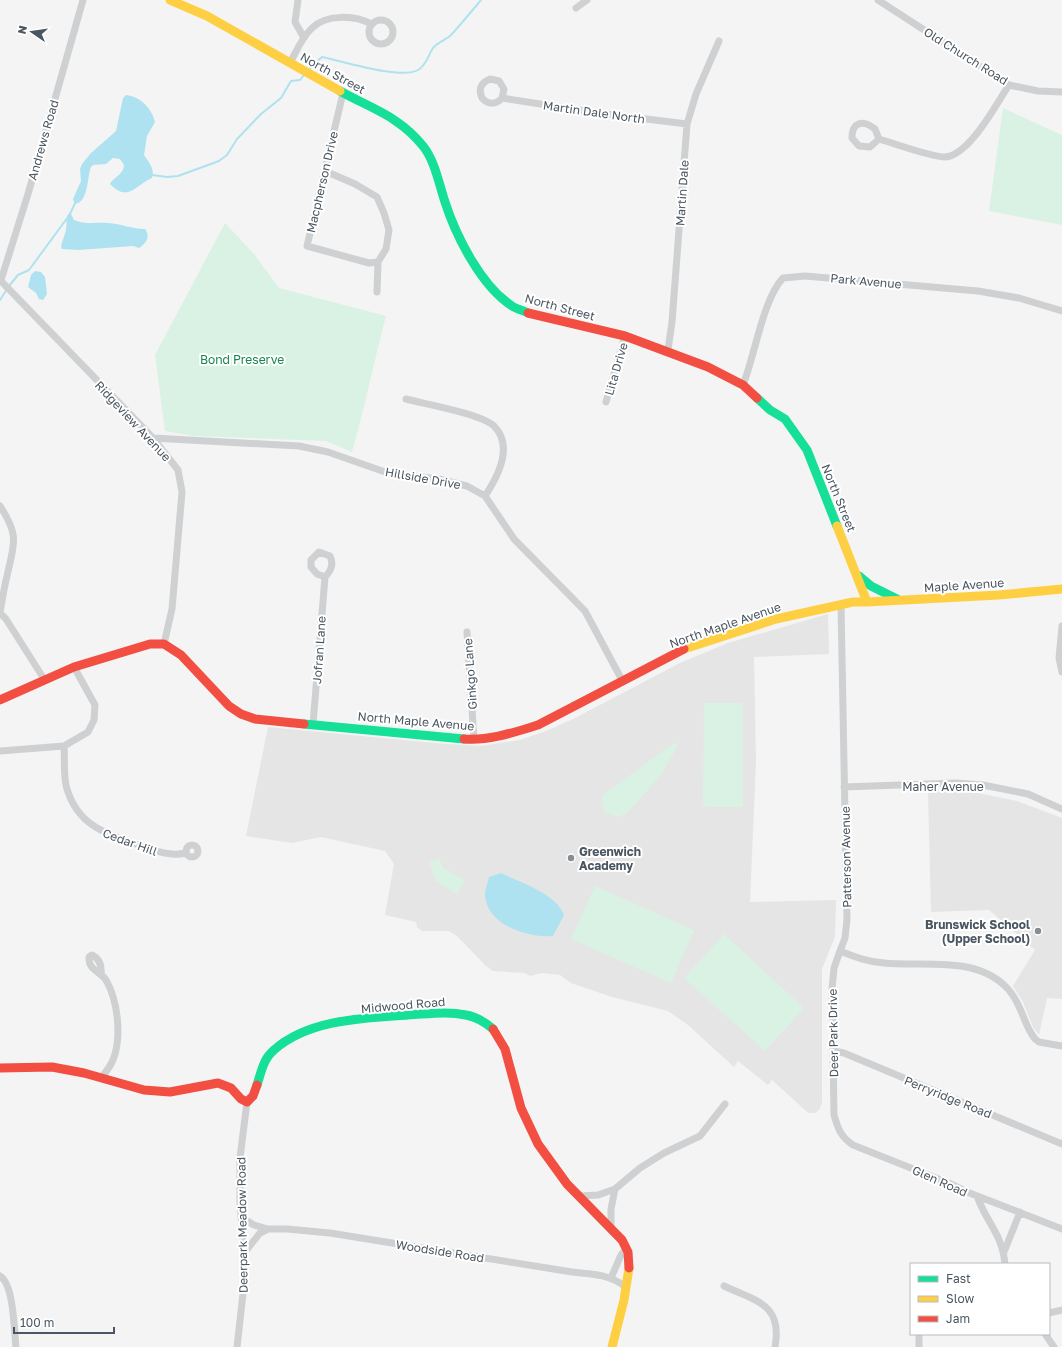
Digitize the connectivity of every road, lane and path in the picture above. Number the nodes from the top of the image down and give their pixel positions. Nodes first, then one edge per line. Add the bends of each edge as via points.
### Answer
1 (83, 0) edge
2 (170, 0) edge
3 (298, 0) edge
4 (587, 0) edge
5 (878, 0) edge
6 (576, 8) dead end
7 (371, 24) dead end
8 (304, 38) junction
9 (719, 41) dead end
10 (290, 63) junction
11 (1008, 84) junction
12 (1062, 92) edge
13 (343, 93) junction
14 (502, 98) dead end
15 (687, 124) junction
16 (879, 139) dead end
17 (325, 172) junction
18 (378, 262) junction
19 (4, 284) edge
20 (377, 292) dead end
21 (1062, 311) edge
22 (625, 336) junction
23 (668, 350) junction
24 (743, 385) junction
25 (406, 399) dead end
26 (606, 402) dead end
27 (153, 438) junction
28 (485, 496) junction
29 (0, 506) edge
30 (7, 574) junction
31 (857, 574) junction
32 (324, 577) dead end
33 (0, 579) edge
34 (1062, 589) edge
35 (900, 601) junction
36 (868, 602) junction
37 (841, 605) junction
38 (0, 613) edge
39 (1062, 626) edge
40 (467, 632) dead end
41 (164, 644) junction
42 (74, 667) junction
43 (1062, 672) edge
44 (44, 679) junction
45 (623, 682) junction
46 (0, 700) edge
47 (313, 724) junction
48 (474, 740) junction
49 (64, 746) junction
50 (0, 751) edge
51 (844, 787) junction
52 (1062, 808) edge
53 (186, 853) dead end
54 (840, 952) junction
55 (101, 974) dead end
56 (1062, 1046) edge
57 (834, 1052) junction
58 (0, 1068) edge
59 (101, 1078) junction
60 (247, 1102) junction
61 (725, 1104) dead end
62 (834, 1115) joint
63 (1062, 1144) edge
64 (615, 1189) junction
65 (579, 1196) junction
66 (977, 1196) junction
67 (1020, 1212) junction
68 (241, 1217) junction
69 (611, 1228) junction
70 (268, 1229) junction
71 (1062, 1229) edge
72 (626, 1249) junction
73 (1004, 1252) junction
74 (244, 1253) junction
75 (1005, 1263) edge
76 (0, 1276) edge
77 (611, 1278) junction
78 (724, 1286) dead end
79 (626, 1287) junction
80 (1062, 1310) edge
81 (1050, 1313) edge
82 (919, 1335) edge
83 (1046, 1335) edge
84 (16, 1347) edge
85 (237, 1347) edge
86 (612, 1347) edge
87 (775, 1347) edge
88 (919, 1347) edge
89 (1054, 1347) edge

1 - 19 street, Andrews Road
2 - 10 street, North Street via 207,16
3 - 8 street via 295,22
4 - 6 street
5 - 11 street, Old Church Road
7 - 8 street via 349,18 336,18 314,26
8 - 10 street
9 - 15 street, Martin Dale via 696,94
10 - 13 street, North Street
11 - 12 street, Old Church Road
11 - 16 street via 979,131 957,154 944,157
13 - 17 street, Macpherson Drive
13 - 22 street, North Street via 387,114 405,126 424,147 433,165 452,221 470,256 498,294 512,306 532,314
14 - 15 street, Martin Dale North via 598,114
15 - 23 street, Martin Dale
17 - 18 street via 377,196 389,230 386,249
17 - 18 street, Macpherson Drive via 307,246 369,263
18 - 20 street
19 - 27 street, Ridgeview Avenue
21 - 24 street, Park Avenue via 1020,298 971,290 805,276 783,278 772,292
22 - 23 street, North Street
22 - 26 street, Lita Drive
23 - 24 street, North Street
24 - 31 street, North Street via 770,410 785,419 803,441
25 - 28 street via 482,418 494,426 502,438 504,455 495,481
27 - 28 street, Hillside Drive via 299,446 328,452 388,473 439,479 467,486
27 - 41 street, Ridgeview Avenue via 178,470 182,492 172,609
28 - 45 street, Hillside Drive via 514,539 585,611
29 - 30 street via 10,521 15,538
30 - 33 street
30 - 38 street
31 - 35 street via 871,586
31 - 36 street, North Street
32 - 47 street, Jofran Lane
34 - 35 street, Maple Avenue via 998,596
35 - 36 street, Maple Avenue
36 - 37 street, North Maple Avenue
37 - 45 street, North Maple Avenue via 776,619 681,650
37 - 51 street, Patterson Avenue
38 - 44 street
39 - 43 street via 1059,658
40 - 48 street, Ginkgo Lane
41 - 42 street via 150,644
41 - 47 street, North Maple Avenue via 181,654 229,706 241,714 255,719
42 - 44 street
42 - 49 street via 95,705 94,720 88,732
44 - 46 street
45 - 48 street, North Maple Avenue via 538,725
47 - 48 street, North Maple Avenue
49 - 50 street
49 - 53 street, Cedar Hill via 67,789 76,808 88,822 96,829 112,836 163,854
51 - 52 street, Maher Avenue via 983,784 1028,794
51 - 54 street, Patterson Avenue via 847,919
54 - 56 street via 869,962 958,966 993,975 1015,996 1035,1039
54 - 57 street, Deer Park Drive via 834,968 832,989
55 - 59 street via 110,991 117,1033 113,1060
57 - 62 street, Deer Park Drive
57 - 63 street, Perryridge Road via 844,1053
58 - 59 street via 52,1067
59 - 60 street via 144,1090 163,1091 218,1083 231,1088
60 - 65 street, Midwood Road via 252,1098 269,1054 301,1033 339,1022 439,1013 466,1014 487,1025 498,1036 509,1062 532,1136 560,1177
60 - 68 street, Deerpark Meadow Road via 240,1158
61 - 64 street via 700,1136 664,1153 640,1168
62 - 66 street, Glen Road via 839,1132 853,1145
64 - 65 street via 598,1196
64 - 69 street via 610,1209
65 - 69 street, Midwood Road
66 - 67 street, Glen Road
66 - 73 street via 998,1234
67 - 71 street, Glen Road
67 - 73 street
68 - 70 street, Woodside Road via 254,1225
68 - 74 street, Deerpark Meadow Road
69 - 72 street, Midwood Road
70 - 74 street via 260,1233
70 - 77 street, Woodside Road via 330,1233 572,1272 599,1274
72 - 77 street
72 - 79 street, Midwood Road via 629,1260
73 - 75 street
74 - 85 street, Deerpark Meadow Road via 244,1285
76 - 84 street via 9,1288
77 - 79 street, Woodside Road
78 - 87 street via 761,1303 768,1309 777,1326
79 - 86 street, Midwood Road
80 - 81 street
82 - 88 street
83 - 89 street

